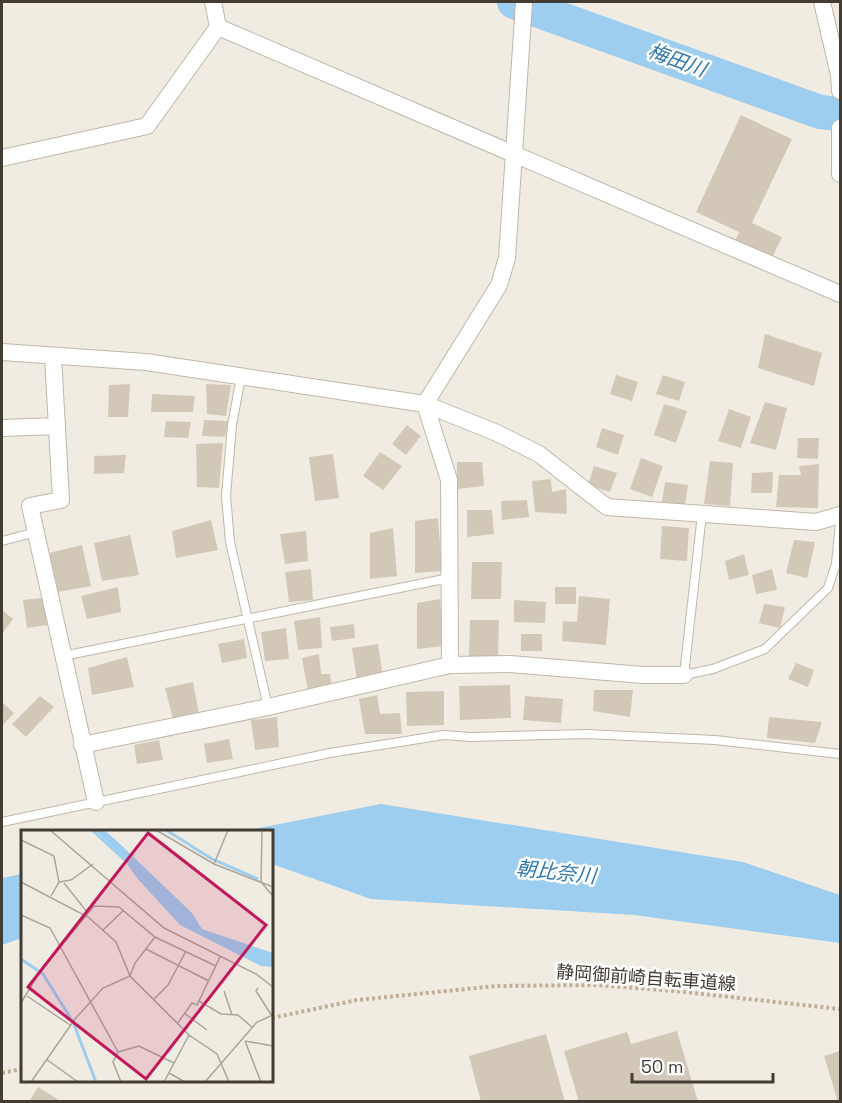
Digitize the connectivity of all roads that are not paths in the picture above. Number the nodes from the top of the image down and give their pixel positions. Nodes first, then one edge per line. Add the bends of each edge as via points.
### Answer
1 (213, 2) edge
2 (524, 2) edge
3 (822, 2) edge
4 (218, 27) junction
5 (840, 91) edge
6 (840, 128) edge
7 (840, 133) edge
8 (515, 155) junction
9 (2, 158) edge
10 (840, 174) edge
11 (840, 294) edge
12 (2, 352) edge
13 (53, 356) junction
14 (241, 377) junction
15 (425, 404) junction
16 (57, 426) junction
17 (2, 428) edge
18 (702, 514) junction
19 (840, 515) edge
20 (840, 523) edge
21 (36, 532) junction
22 (840, 538) edge
23 (2, 541) edge
24 (449, 578) junction
25 (246, 618) junction
26 (63, 656) junction
27 (450, 665) junction
28 (684, 675) junction
29 (268, 707) junction
30 (82, 746) junction
31 (840, 754) edge
32 (96, 802) junction
33 (2, 822) edge

1 - 4 street
2 - 8 street
3 - 5 street
4 - 8 street
4 - 9 street via 147,126
6 - 7 street
7 - 10 street
8 - 11 street
8 - 15 street via 507,258 499,285
12 - 13 street
13 - 14 street via 146,362
13 - 16 street
14 - 15 street
14 - 25 lane via 226,496 230,542
15 - 18 street via 539,454 607,507
15 - 24 street via 449,480
16 - 17 street
16 - 21 street via 61,500 30,506
18 - 19 street via 816,522
18 - 28 lane
20 - 22 lane
21 - 23 lane
21 - 26 street
22 - 28 lane via 828,588 765,649 713,669
24 - 25 lane
24 - 27 street
25 - 26 lane
25 - 29 lane
26 - 30 street
27 - 28 street via 510,663
27 - 29 street
29 - 30 street
30 - 32 street
31 - 32 lane via 715,740 586,734 444,735 330,753
32 - 33 lane

